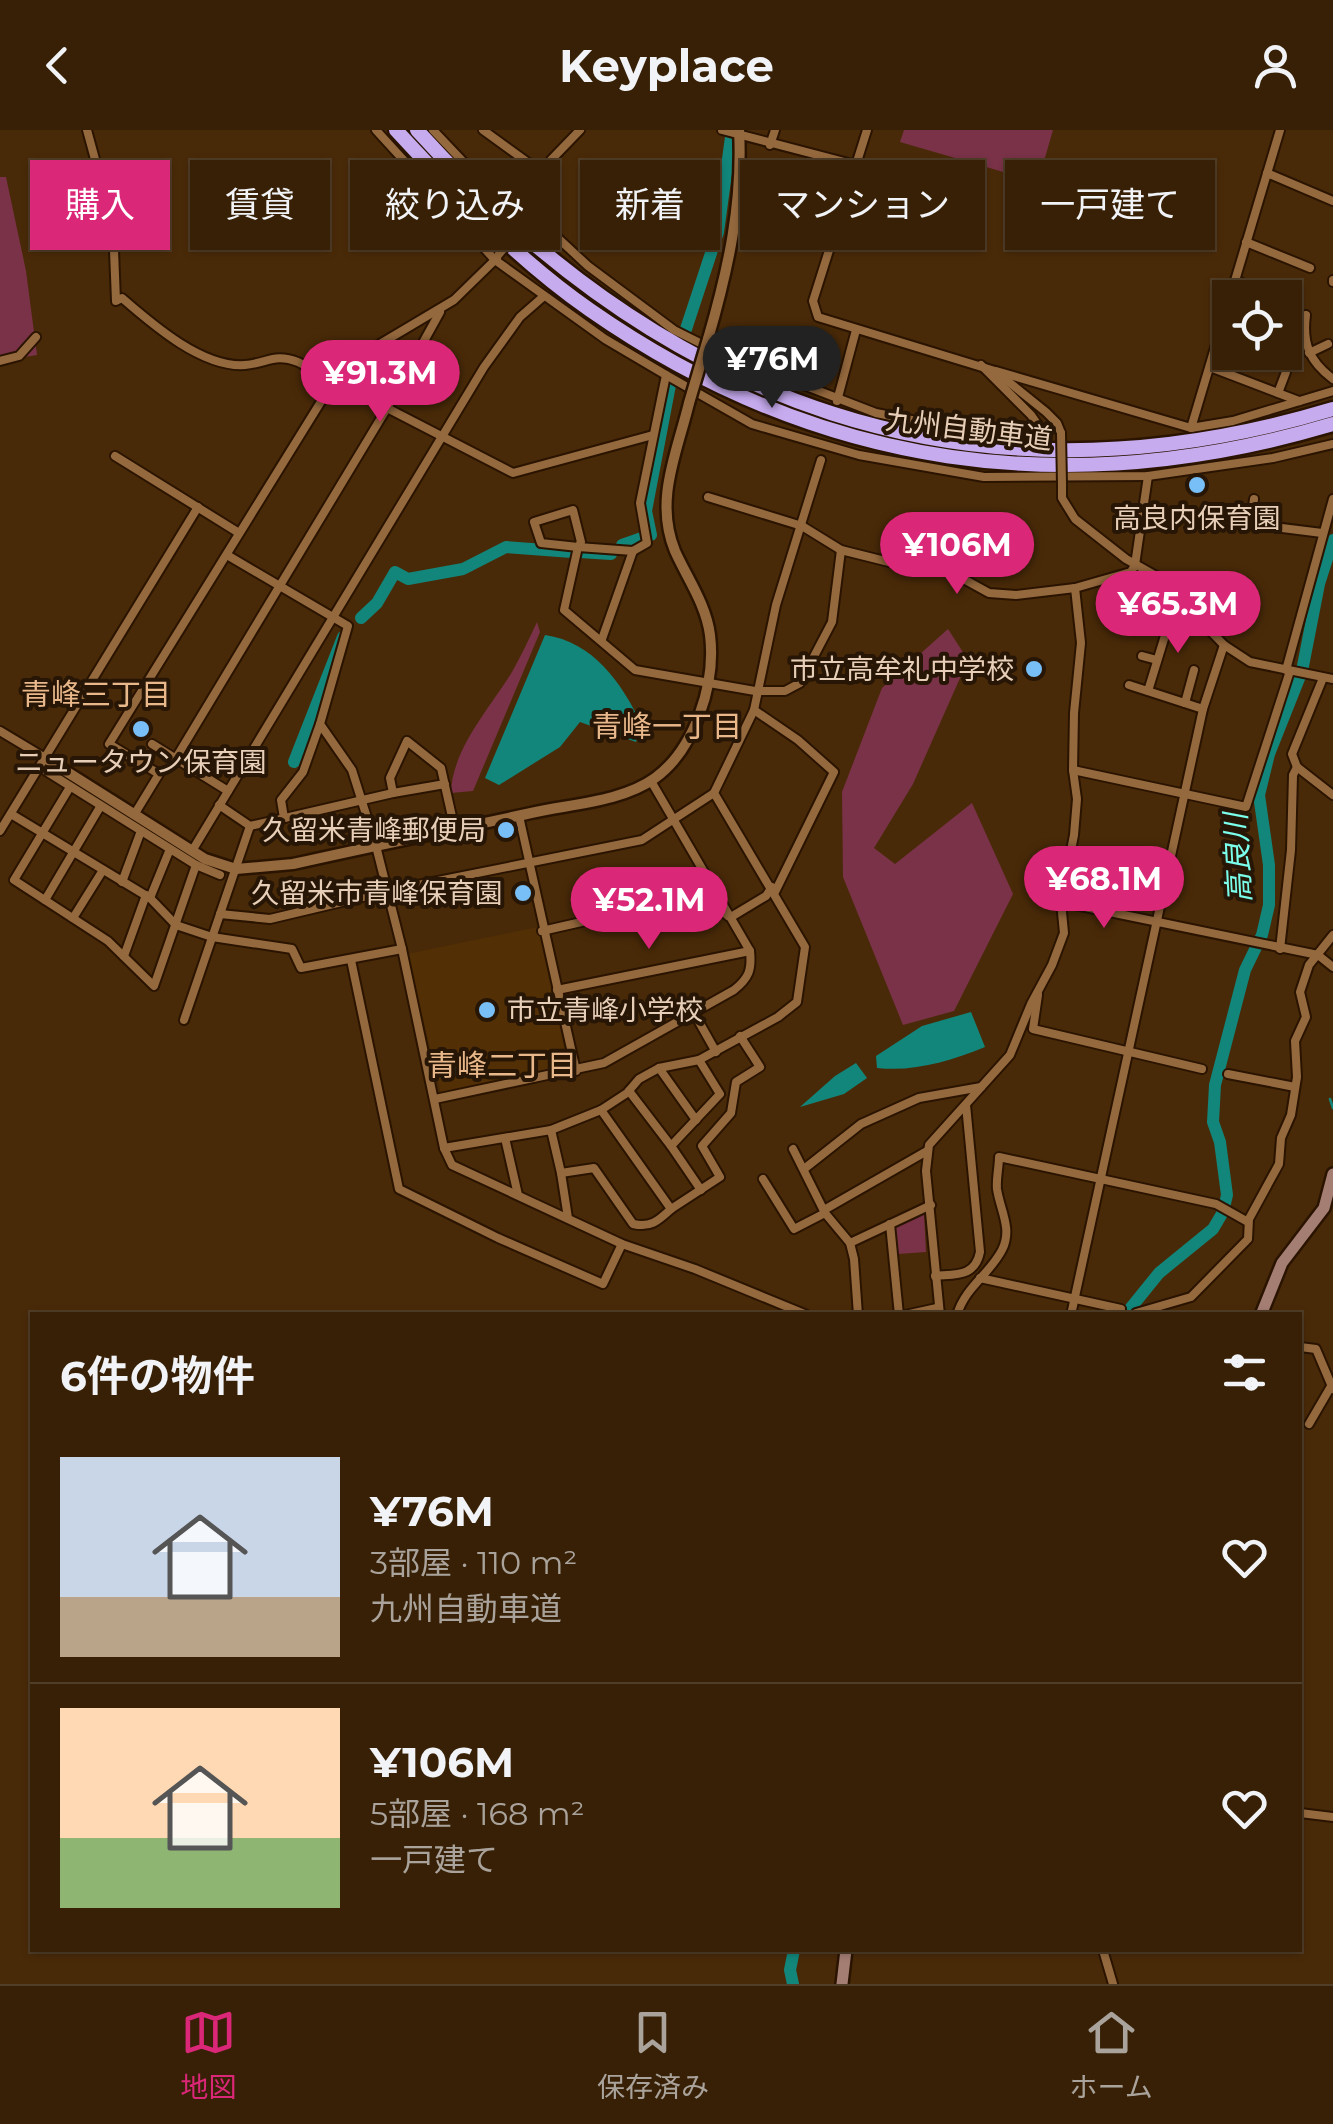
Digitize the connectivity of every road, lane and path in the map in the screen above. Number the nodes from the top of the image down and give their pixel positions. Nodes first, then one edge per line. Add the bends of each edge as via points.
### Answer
1 (87, 130) edge
2 (376, 130) edge
3 (396, 130) edge
4 (417, 130) edge
5 (433, 130) edge
6 (483, 130) edge
7 (580, 130) edge
8 (722, 130) edge
9 (775, 130) edge
10 (867, 130) edge
11 (1280, 130) edge
12 (740, 132) edge
13 (770, 144) junction
14 (403, 160) edge
15 (461, 160) edge
16 (525, 160) edge
17 (551, 160) edge
18 (836, 160) edge
19 (858, 160) edge
20 (1267, 173) junction
21 (1333, 201) edge
22 (1246, 242) junction
23 (560, 244) edge
24 (482, 250) edge
25 (486, 250) edge
26 (503, 250) edge
27 (829, 250) edge
28 (497, 257) junction
29 (485, 268) junction
30 (1310, 268) dead end
31 (1234, 280) edge
32 (544, 296) junction
33 (442, 308) junction
34 (1306, 315) dead end
35 (856, 330) junction
36 (36, 337) dead end
37 (1328, 344) dead end
38 (1309, 354) junction
39 (1212, 360) edge
40 (0, 361) edge
41 (980, 365) junction
42 (1210, 367) junction
43 (1285, 370) edge
44 (995, 371) junction
45 (666, 375) junction
46 (1333, 379) edge
47 (335, 381) junction
48 (1333, 390) edge
49 (1278, 394) junction
50 (838, 401) junction
51 (1302, 402) junction
52 (388, 408) junction
53 (1327, 418) edge
54 (1191, 428) junction
55 (653, 434) junction
56 (442, 437) junction
57 (1333, 444) edge
58 (115, 456) dead end
59 (821, 460) dead end
60 (1148, 476) junction
61 (708, 497) dead end
62 (1254, 499) dead end
63 (1333, 499) edge
64 (198, 507) junction
65 (802, 526) junction
66 (240, 533) junction
67 (1322, 533) junction
68 (578, 547) junction
69 (841, 550) junction
70 (634, 551) junction
71 (227, 555) junction
72 (1135, 565) junction
73 (1126, 574) junction
74 (1207, 583) dead end
75 (281, 586) junction
76 (1074, 588) junction
77 (1177, 602) junction
78 (334, 616) junction
79 (1196, 618) junction
80 (1153, 623) dead end
81 (1167, 628) junction
82 (602, 639) junction
83 (1224, 645) junction
84 (1142, 656) dead end
85 (1157, 660) junction
86 (1194, 670) dead end
87 (1289, 671) junction
88 (1328, 678) edge
89 (706, 683) junction
90 (1130, 685) dead end
91 (755, 691) junction
92 (1148, 691) junction
93 (1184, 703) junction
94 (1202, 709) junction
95 (754, 710) junction
96 (320, 724) junction
97 (0, 731) edge
98 (152, 744) dead end
99 (45, 758) junction
100 (176, 758) junction
101 (1298, 768) junction
102 (1073, 770) junction
103 (46, 772) dead end
104 (652, 780) junction
105 (444, 784) junction
106 (70, 788) junction
107 (228, 792) junction
108 (393, 793) junction
109 (1184, 793) junction
110 (714, 794) junction
111 (1333, 795) edge
112 (362, 800) junction
113 (219, 806) junction
114 (100, 807) junction
115 (11, 814) junction
116 (134, 815) junction
117 (519, 816) junction
118 (284, 818) junction
119 (674, 820) junction
120 (250, 826) junction
121 (141, 830) junction
122 (455, 830) junction
123 (0, 831) edge
124 (42, 833) junction
125 (376, 846) junction
126 (170, 848) junction
127 (72, 851) junction
128 (192, 851) junction
129 (528, 863) junction
130 (196, 865) junction
131 (236, 869) junction
132 (102, 870) junction
133 (220, 875) dead end
134 (122, 882) junction
135 (388, 890) junction
136 (773, 890) junction
137 (148, 897) junction
138 (44, 900) junction
139 (1061, 902) junction
140 (220, 914) junction
141 (72, 918) junction
142 (733, 920) junction
143 (1156, 922) junction
144 (176, 925) junction
145 (542, 930) junction
146 (1333, 935) edge
147 (212, 937) junction
148 (402, 949) junction
149 (1280, 949) junction
150 (750, 951) junction
151 (1318, 955) junction
152 (124, 956) junction
153 (350, 960) junction
154 (1333, 967) edge
155 (556, 990) junction
156 (1038, 990) junction
157 (694, 1013) junction
158 (184, 1020) dead end
159 (740, 1036) junction
160 (1127, 1051) junction
161 (716, 1052) junction
162 (699, 1060) junction
163 (659, 1068) junction
164 (1202, 1069) dead end
165 (576, 1071) junction
166 (1228, 1074) dead end
167 (981, 1087) junction
168 (1295, 1088) junction
169 (629, 1091) junction
170 (434, 1099) junction
171 (966, 1105) junction
172 (601, 1110) junction
173 (696, 1120) junction
174 (551, 1130) junction
175 (505, 1138) junction
176 (670, 1146) junction
177 (444, 1148) junction
178 (793, 1149) dead end
179 (927, 1151) junction
180 (804, 1169) junction
181 (560, 1174) junction
182 (1333, 1174) edge
183 (1100, 1178) junction
184 (763, 1179) dead end
185 (700, 1190) junction
186 (518, 1195) junction
187 (930, 1205) junction
188 (1329, 1208) edge
189 (671, 1209) junction
190 (825, 1212) junction
191 (568, 1218) junction
192 (1248, 1222) junction
193 (890, 1224) junction
194 (622, 1244) junction
195 (850, 1244) junction
196 (935, 1276) junction
197 (980, 1278) junction
198 (1074, 1300) junction
199 (1121, 1309) dead end
200 (939, 1311) edge
201 (800, 1312) edge
202 (858, 1312) edge
203 (902, 1312) edge
204 (958, 1312) edge
205 (1072, 1312) edge
206 (1140, 1312) edge
207 (1262, 1312) edge
208 (1302, 1347) edge
209 (1332, 1388) edge
210 (1309, 1424) dead end
211 (1302, 1812) edge
212 (1333, 1817) edge
213 (846, 1952) edge
214 (1105, 1952) edge
215 (842, 1984) edge
216 (1113, 1984) edge

1 - 47 street via 113,225 116,300 215,360 242,365 281,356
2 - 14 street
3 - 53 highway, 九州自動車道 via 470,208 588,308 706,382 820,428 932,455 1042,466 1205,454
4 - 53 highway, 九州自動車道 via 476,191 596,294 712,366 824,412 934,438 1089,450
5 - 15 street
6 - 16 street
7 - 17 street
8 - 12 street
9 - 13 street
10 - 19 street
11 - 20 street
12 - 13 street
12 - 89 street, bridge via 733,243 665,503 675,550 707,618
13 - 18 street
20 - 21 street
20 - 22 street
22 - 30 street
22 - 31 street
23 - 50 street via 674,330
24 - 29 street
25 - 28 street
26 - 28 street, bridge
27 - 35 street via 813,301 818,317
28 - 29 street
28 - 32 street
29 - 33 street
32 - 45 street
32 - 56 street via 497,347
33 - 47 street via 344,366
33 - 52 street
34 - 38 street
35 - 41 street
35 - 50 street
36 - 40 street via 20,356
37 - 38 street
38 - 46 street
39 - 42 street
41 - 44 street
41 - 50 street via 1031,415 1037,436 972,432
42 - 49 street
42 - 54 street
43 - 49 street
44 - 54 street
44 - 72 street, bridge via 1057,423 1062,498 1075,519
45 - 55 street
45 - 60 street via 752,424 892,463 1013,479
47 - 52 street
47 - 66 street
48 - 51 street
49 - 51 street
51 - 54 street
52 - 56 street
52 - 75 street
55 - 56 street via 513,473
55 - 70 street via 640,504 647,543
56 - 78 street
57 - 60 street
58 - 64 street
59 - 65 street
60 - 72 street
61 - 65 street
62 - 67 street via 1252,524
63 - 67 street
64 - 66 street
64 - 99 street
65 - 69 street
65 - 91 street
66 - 71 street
67 - 87 street
68 - 68 street via 540,543 534,522 572,510
68 - 70 street
68 - 82 street via 564,610
69 - 76 street via 948,572 1004,596
69 - 91 street via 832,622 800,684
70 - 82 street
71 - 75 street
71 - 116 street via 109,744 159,774
72 - 73 street
72 - 77 street via 1158,577
73 - 76 street
73 - 77 street via 1151,600
74 - 79 street
75 - 78 street
75 - 100 street
76 - 102 street via 1081,643
77 - 79 street
77 - 81 street
78 - 96 street via 348,626
78 - 107 street
79 - 83 street
80 - 81 street
81 - 85 street
82 - 89 street via 634,670
83 - 87 street via 1250,662
83 - 94 street
84 - 85 street
85 - 92 street
86 - 93 street
87 - 88 street
87 - 109 street via 1246,807
88 - 101 street via 1292,754
89 - 91 street
89 - 104 street via 689,738
90 - 92 street
91 - 95 street
92 - 93 street
93 - 94 street
94 - 109 street
95 - 110 street
95 - 136 street via 834,772
96 - 112 street via 352,770
96 - 118 street via 303,772 281,800
97 - 99 street
98 - 100 street
99 - 115 street
99 - 116 street
100 - 107 street
101 - 111 street
101 - 149 street
102 - 109 street
102 - 139 street via 1074,835
103 - 106 street
104 - 117 street
104 - 119 street
105 - 108 street
105 - 108 street via 441,768 407,741 390,778
105 - 122 street
106 - 114 street
106 - 124 street
107 - 113 street
108 - 112 street
109 - 143 street
110 - 119 street
110 - 136 street
112 - 118 street
112 - 125 street
113 - 120 street
113 - 128 street
114 - 121 street
114 - 127 street
115 - 123 street
115 - 124 street
116 - 128 street
117 - 122 street
117 - 129 street
118 - 120 street
119 - 129 street via 642,840
119 - 142 street
120 - 131 street
121 - 126 street
121 - 134 street
122 - 125 street
124 - 127 street
124 - 138 street via 14,880
125 - 131 street
125 - 135 street
126 - 130 street
126 - 137 street
127 - 132 street
127 - 138 street
128 - 131 street
129 - 135 street
129 - 145 street
130 - 133 street
130 - 144 street
131 - 140 street
132 - 134 street
132 - 141 street
134 - 137 street
135 - 140 street via 270,919
135 - 148 street
136 - 142 street
136 - 159 street via 805,947 797,1002
137 - 144 street
137 - 152 street
138 - 141 street
139 - 143 street
139 - 156 street via 1064,933
140 - 147 street
141 - 152 street
142 - 145 street via 704,894
142 - 150 street
143 - 149 street
143 - 160 street
144 - 147 street
144 - 152 street via 154,986
145 - 155 street
146 - 151 street
147 - 153 street via 292,949 302,968
147 - 158 street
148 - 153 street
148 - 170 street
149 - 151 street
150 - 155 street
150 - 157 street via 746,980
151 - 154 street
151 - 168 street via 1300,992 1306,1017 1295,1041
153 - 194 street via 399,1189 603,1284
155 - 165 street
156 - 160 street via 1033,1029
156 - 167 street via 1010,1055
157 - 161 street
157 - 165 street via 604,1063
159 - 161 street
159 - 185 street via 760,1067 736,1082 731,1113 702,1146 720,1176
160 - 164 street
160 - 183 street
161 - 162 street
162 - 163 street
162 - 173 street via 720,1094
163 - 169 street
163 - 173 street
165 - 170 street
166 - 168 street
167 - 171 street
167 - 180 street via 919,1098 861,1124
168 - 192 street via 1279,1164
169 - 172 street
169 - 176 street
170 - 177 street
171 - 179 street
171 - 196 street via 978,1264 968,1273
172 - 174 street
172 - 189 street
173 - 176 street
174 - 175 street
174 - 181 street
175 - 177 street
175 - 186 street
176 - 185 street
177 - 186 street via 452,1165
178 - 180 street
179 - 187 street
179 - 190 street
180 - 190 street
181 - 189 street via 594,1168 633,1224 656,1223
181 - 191 street
182 - 188 main road
183 - 192 street via 1219,1205
183 - 197 street via 999,1157 997,1190 1006,1233
183 - 198 street
184 - 190 street via 794,1229
185 - 189 street
186 - 191 street
187 - 193 street
187 - 196 street
188 - 207 main road via 1282,1263
190 - 195 street
191 - 194 street
192 - 206 street via 1244,1245 1191,1298
193 - 195 street
193 - 203 street
194 - 201 street
195 - 202 street
196 - 200 street
197 - 198 street
197 - 204 street
198 - 199 street
198 - 205 street
208 - 209 street via 1316,1349
209 - 210 street
211 - 212 street
213 - 215 main road
214 - 216 street

